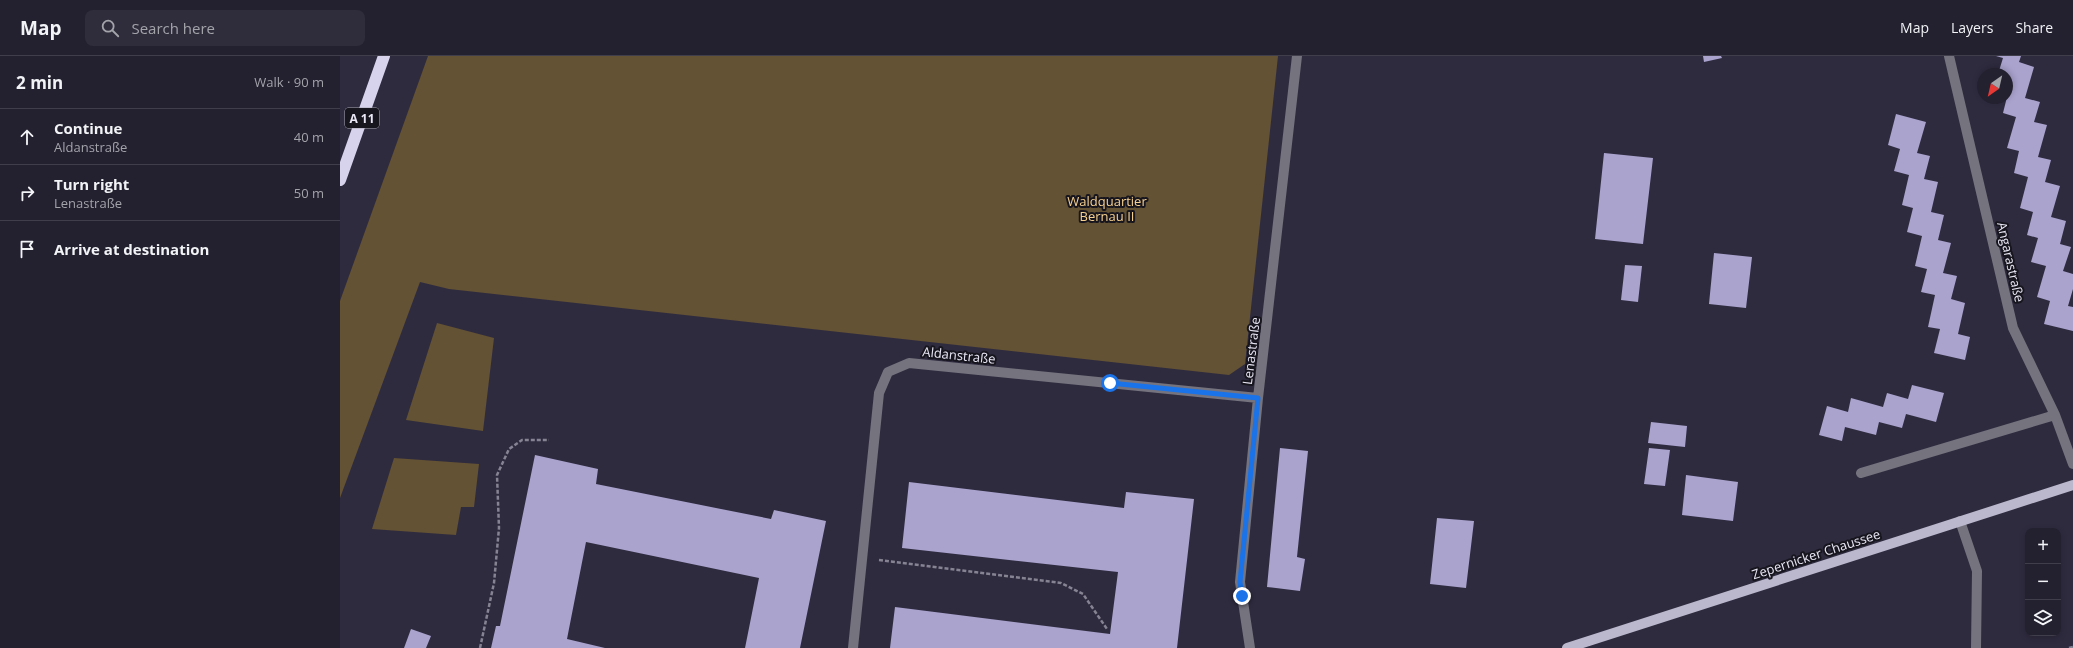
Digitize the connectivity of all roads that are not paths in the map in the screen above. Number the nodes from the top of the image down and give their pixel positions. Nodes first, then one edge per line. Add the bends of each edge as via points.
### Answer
1 (384, 56) edge
2 (1298, 56) edge
3 (1949, 56) edge
4 (340, 180) edge
5 (1258, 398) junction
6 (2055, 415) junction
7 (2069, 438) edge
8 (2073, 464) edge
9 (1861, 473) dead end
10 (2073, 485) edge
11 (1960, 521) junction
12 (853, 648) edge
13 (1250, 648) edge
14 (1567, 648) edge
15 (1976, 648) edge

1 - 4 highway, A 11
2 - 5 street, Lenastraße
3 - 6 street, Angarastraße via 2013,328
5 - 12 street, Aldanstraße via 909,363 888,372 880,393
5 - 13 street, Lenastraße via 1240,582
6 - 7 street, Angarastraße
6 - 9 street
7 - 8 street, Angarastraße
10 - 11 main road, Zepernicker Chaussee
11 - 14 main road, Zepernicker Chaussee
11 - 15 street via 1977,571

